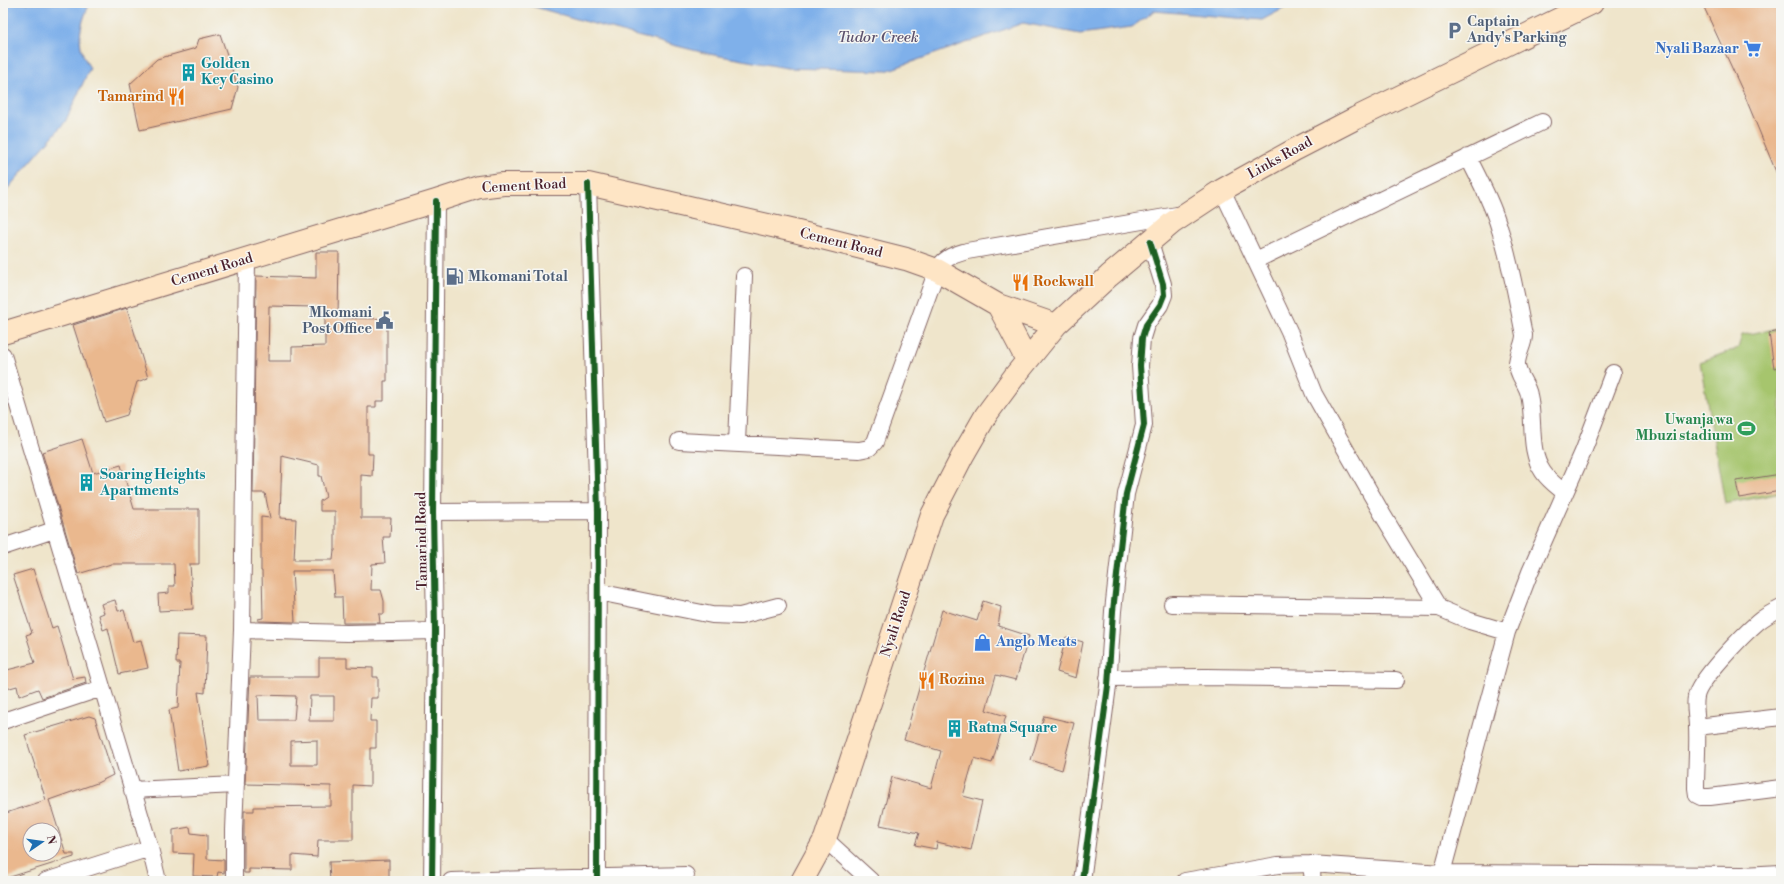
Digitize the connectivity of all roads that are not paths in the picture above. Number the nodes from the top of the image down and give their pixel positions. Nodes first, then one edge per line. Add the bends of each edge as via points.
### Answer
1 (1592, 3) edge
2 (1542, 122) dead end
3 (1468, 157) junction
4 (588, 184) junction
5 (1222, 190) junction
6 (436, 201) junction
7 (1188, 213) junction
8 (1150, 242) junction
9 (247, 260) junction
10 (1256, 260) junction
11 (937, 270) junction
12 (744, 276) dead end
13 (998, 305) junction
14 (1056, 325) junction
15 (3, 333) edge
16 (3, 355) edge
17 (1027, 360) junction
18 (1613, 373) dead end
19 (1014, 377) joint
20 (679, 441) dead end
21 (737, 443) junction
22 (1565, 494) junction
23 (598, 511) junction
24 (433, 512) junction
25 (54, 530) junction
26 (3, 547) edge
27 (598, 592) junction
28 (1172, 604) dead end
29 (778, 606) dead end
30 (1439, 608) junction
31 (1781, 608) edge
32 (242, 630) junction
33 (435, 631) junction
34 (1507, 632) junction
35 (1108, 678) junction
36 (1396, 680) dead end
37 (102, 688) junction
38 (1781, 717) edge
39 (3, 721) edge
40 (1697, 727) junction
41 (236, 785) junction
42 (1781, 788) edge
43 (132, 790) junction
44 (825, 839) junction
45 (150, 848) junction
46 (1312, 864) junction
47 (1781, 872) edge
48 (1442, 873) junction
49 (686, 875) dead end
50 (597, 877) junction
51 (1525, 877) edge
52 (46, 881) edge
53 (158, 881) edge
54 (234, 881) edge
55 (432, 881) edge
56 (451, 881) edge
57 (802, 881) edge
58 (871, 881) edge
59 (1082, 881) edge
60 (1185, 881) edge
61 (1313, 881) edge

1 - 5 main road, Links Road via 1356,118
2 - 3 street
3 - 10 street
3 - 22 street via 1493,210 1510,267 1524,334 1518,368 1528,387 1532,433 1538,463 1550,480
4 - 6 main road, Cement Road via 503,184 479,187
4 - 11 main road, Cement Road via 794,231 906,259
4 - 23 street
5 - 7 main road, Links Road
5 - 10 street
6 - 9 main road, Cement Road
6 - 24 street, Tamarind Road
7 - 8 main road, Links Road
7 - 11 street via 967,251 951,256 940,264
8 - 14 main road, Links Road
8 - 35 street via 1164,284 1164,295 1146,325 1142,338 1140,366 1144,425 1126,494
9 - 15 main road, Cement Road
9 - 32 street
10 - 30 street via 1289,331 1314,394 1384,518
11 - 13 main road, Cement Road
11 - 21 street via 872,446 859,450
12 - 21 street
13 - 14 main road, Cement Road
13 - 17 main road
14 - 17 main road, Links Road
16 - 25 street
17 - 19 main road, Links Road
18 - 22 street
19 - 44 main road, Nyali Road via 986,415 932,515
20 - 21 street
22 - 34 street via 1530,572
23 - 24 street
23 - 27 street
24 - 33 street, Tamarind Road
25 - 26 street
25 - 37 street
27 - 29 street via 712,615 740,616
27 - 50 street
28 - 30 street
30 - 34 street
31 - 40 street via 1758,622 1722,659 1701,686 1696,695 1695,705
32 - 33 street via 347,633
32 - 41 street
33 - 55 street, Tamarind Road
34 - 48 street
35 - 36 street
35 - 59 street
37 - 39 street
37 - 43 street
38 - 40 street
40 - 42 street via 1697,795 1700,797
41 - 43 street
41 - 54 street
43 - 45 street
44 - 57 main road, Nyali Road
44 - 58 street
45 - 52 street
45 - 53 street
46 - 48 street
46 - 60 street via 1278,865
46 - 61 street
47 - 51 street via 1743,875
48 - 51 street
49 - 50 street
50 - 56 street

